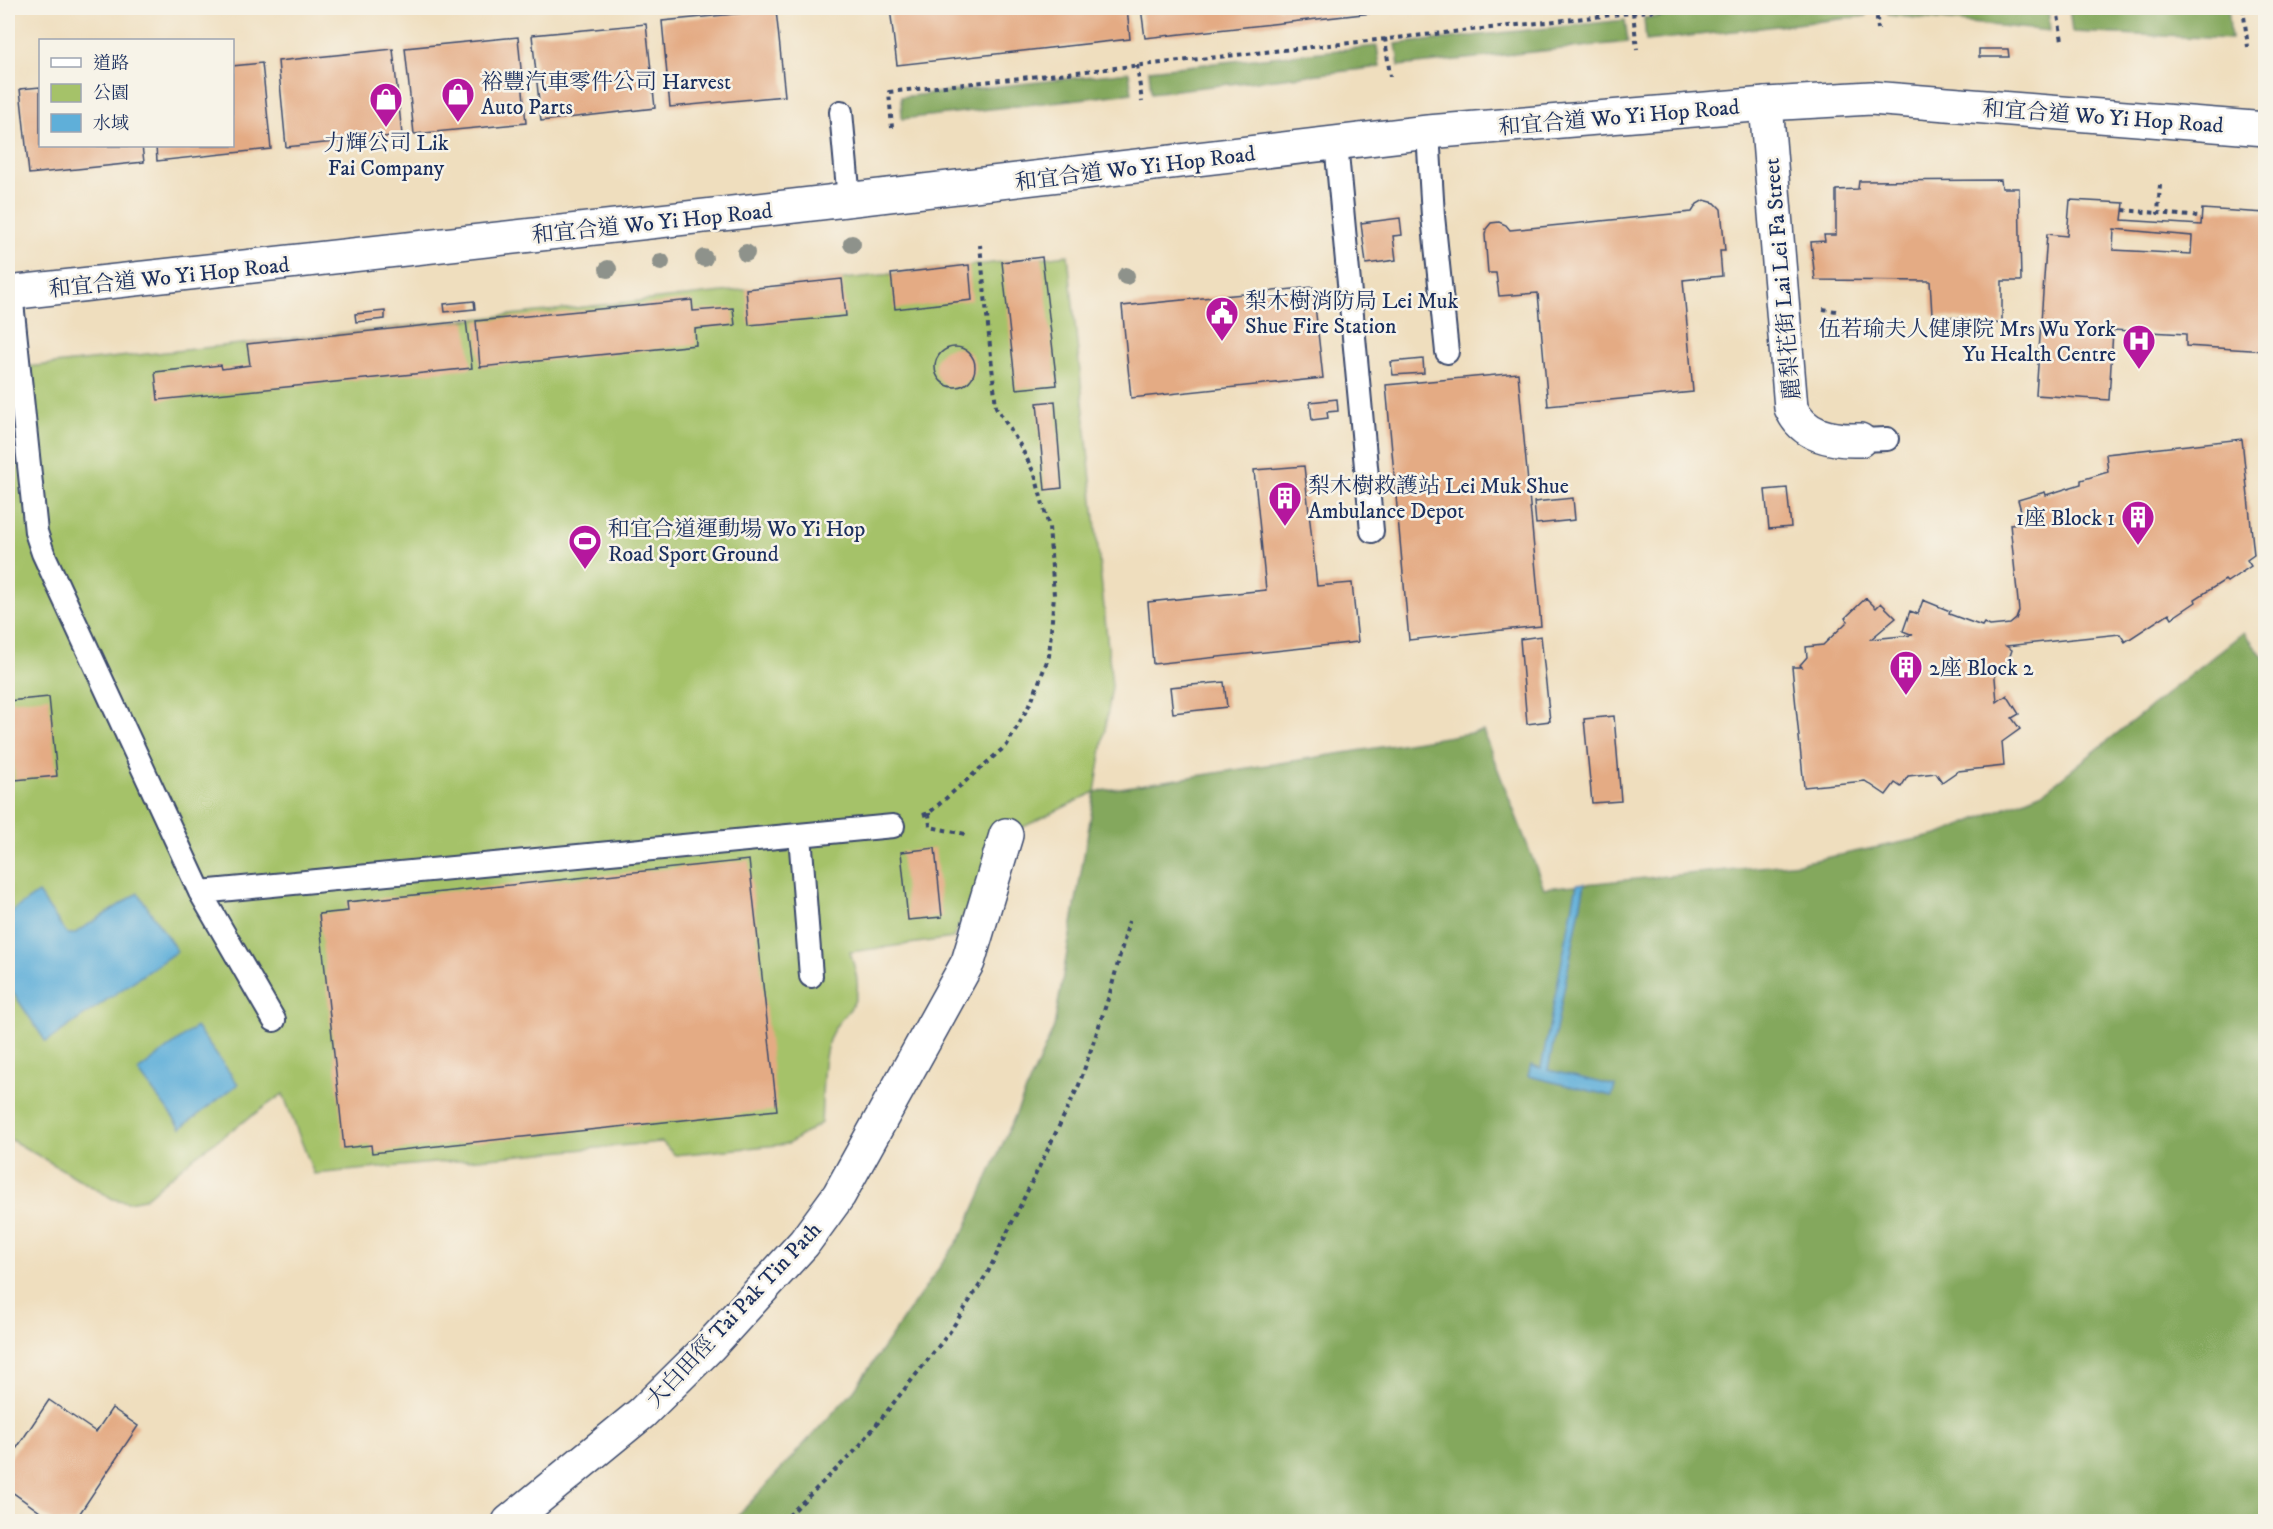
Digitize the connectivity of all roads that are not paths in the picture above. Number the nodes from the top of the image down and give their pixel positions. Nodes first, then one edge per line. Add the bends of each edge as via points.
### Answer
1 (1766, 104) junction
2 (841, 112) dead end
3 (2265, 129) edge
4 (1428, 132) junction
5 (1336, 143) junction
6 (849, 200) junction
7 (9, 293) edge
8 (1447, 352) dead end
9 (1873, 440) dead end
10 (1372, 531) dead end
11 (893, 826) road end
12 (800, 835) junction
13 (1006, 835) dead end
14 (200, 892) junction
15 (811, 976) dead end
16 (274, 1020) dead end
17 (509, 1521) edge

1 - 3 main road, 和宜合道 Wo Yi Hop Road via 1871,98
1 - 4 main road, 和宜合道 Wo Yi Hop Road
1 - 9 main road, 麗梨花街 Lai Lei Fa Street via 1791,408 1808,430 1843,441
2 - 6 lane
4 - 5 main road, 和宜合道 Wo Yi Hop Road
4 - 8 lane
5 - 6 main road, 和宜合道 Wo Yi Hop Road
5 - 10 lane
6 - 7 main road, 和宜合道 Wo Yi Hop Road
7 - 14 lane via 36,532
11 - 12 lane
12 - 14 lane
12 - 15 lane
13 - 17 main road, 大白田徑 Tai Pak Tin Path via 968,962 839,1195 804,1243 709,1347 642,1413
14 - 16 lane

